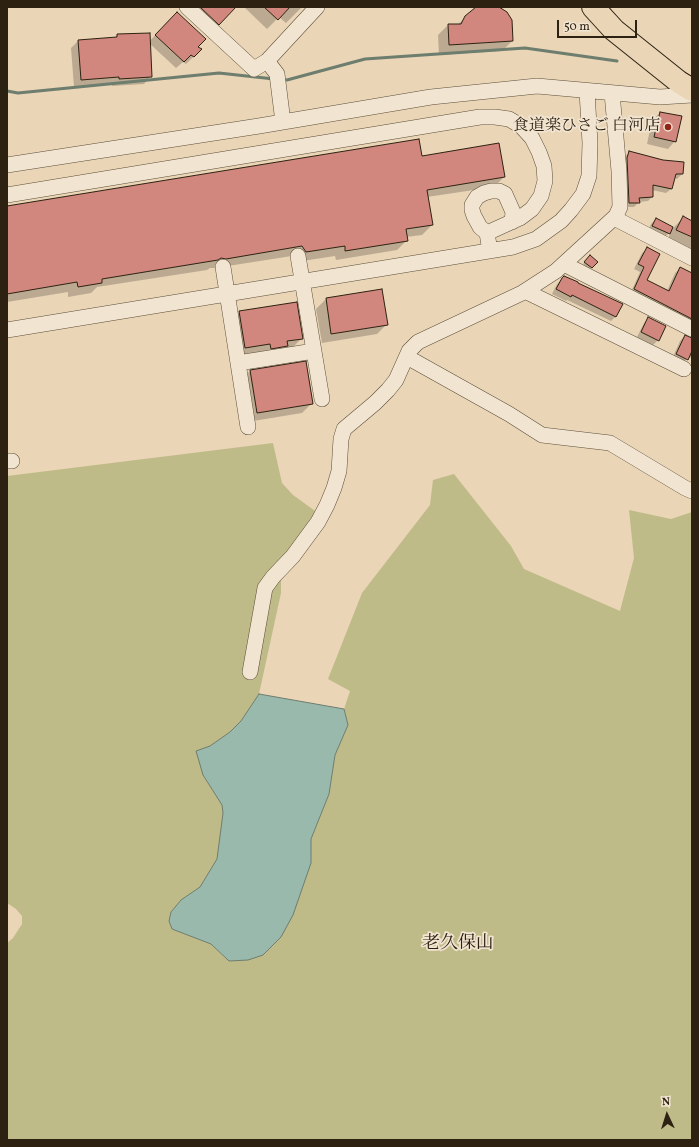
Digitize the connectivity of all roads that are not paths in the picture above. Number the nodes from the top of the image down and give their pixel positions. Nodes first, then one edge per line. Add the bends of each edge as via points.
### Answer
1 (187, 7) edge
2 (317, 7) edge
3 (593, 7) edge
4 (267, 61) junction
5 (692, 90) edge
6 (587, 91) junction
7 (612, 93) junction
8 (692, 95) edge
9 (283, 122) junction
10 (7, 165) edge
11 (7, 195) edge
12 (614, 218) junction
13 (512, 222) junction
14 (488, 233) junction
15 (490, 251) junction
16 (298, 256) dead end
17 (692, 258) edge
18 (564, 264) junction
19 (223, 267) dead end
20 (302, 281) junction
21 (525, 291) junction
22 (227, 294) junction
23 (692, 329) edge
24 (7, 330) edge
25 (314, 351) junction
26 (407, 357) junction
27 (238, 363) junction
28 (684, 369) dead end
29 (322, 400) dead end
30 (248, 427) dead end
31 (692, 490) edge
32 (250, 672) dead end

1 - 4 street via 254,69
2 - 4 street
3 - 5 highway via 614,30
4 - 9 street via 277,74
6 - 7 street
6 - 9 street via 537,86 431,97
6 - 15 street via 589,176 583,194 561,222 536,239
7 - 8 street via 660,97
7 - 12 street via 620,207
9 - 10 street
11 - 13 street via 480,117 495,117 509,119 521,126 532,138 544,166 545,181 541,196 532,209
12 - 17 street
12 - 18 street
13 - 14 street
13 - 14 street via 513,212 505,194 491,190 484,193 477,197 472,210 480,227
14 - 15 street
15 - 20 street
16 - 20 street
18 - 21 street
18 - 23 street
19 - 22 street
20 - 22 street
20 - 25 street
21 - 26 street via 418,342
21 - 28 street
22 - 24 street
22 - 27 street
25 - 27 street
25 - 29 street
26 - 31 street via 542,434 610,443
26 - 32 street via 388,390 344,428 339,471 327,505 294,556 265,588
27 - 30 street

